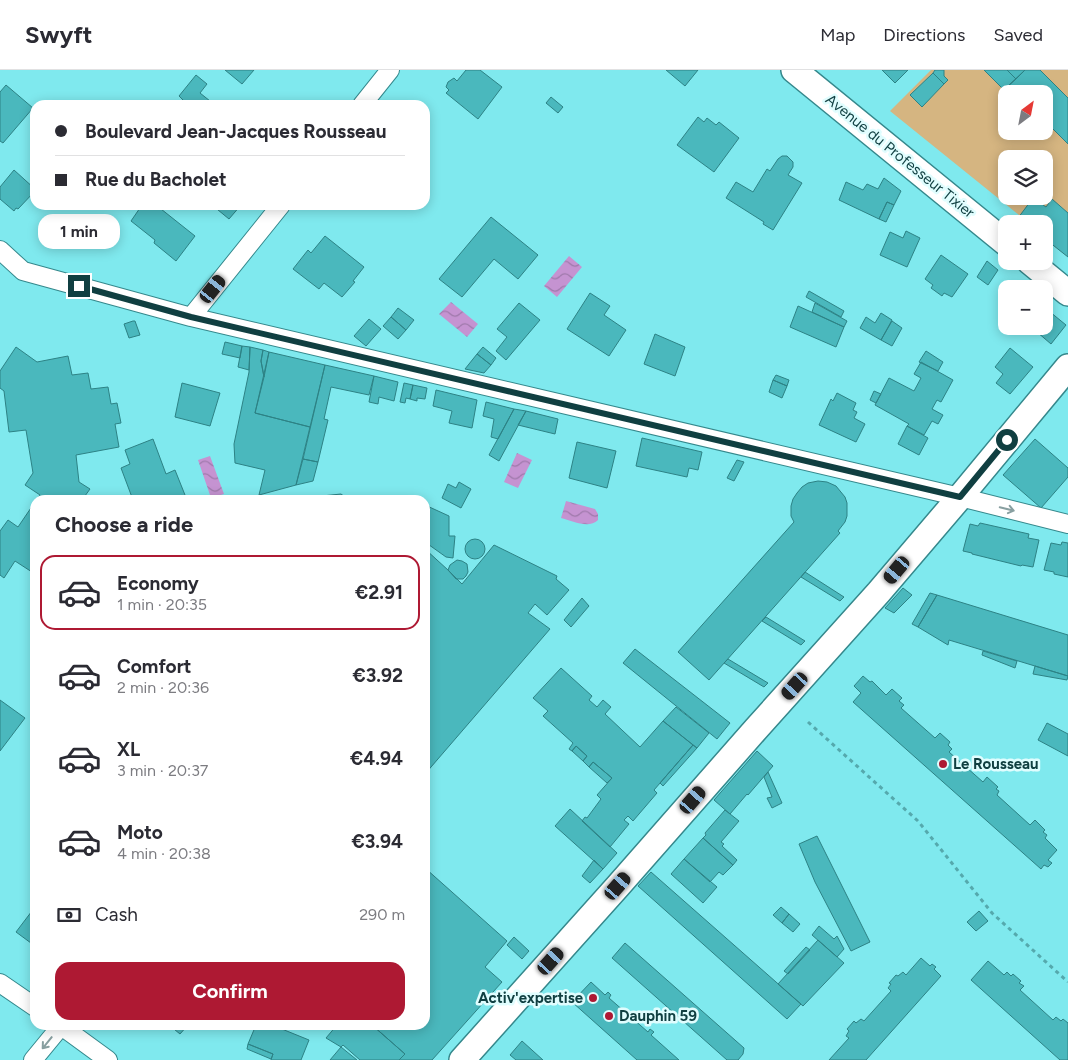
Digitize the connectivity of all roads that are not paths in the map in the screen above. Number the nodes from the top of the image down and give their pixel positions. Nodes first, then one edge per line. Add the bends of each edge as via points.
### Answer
1 (390, 70) edge
2 (794, 70) edge
3 (366, 100) edge
4 (277, 210) edge
5 (998, 236) edge
6 (0, 250) edge
7 (1040, 270) edge
8 (1068, 293) edge
9 (191, 317) junction
10 (1068, 367) edge
11 (960, 497) junction
12 (1068, 524) edge
13 (0, 983) edge
14 (30, 1004) edge
15 (57, 1030) edge
16 (68, 1030) edge
17 (33, 1060) edge
18 (108, 1060) edge
19 (462, 1060) edge

1 - 3 street
2 - 5 main road, Avenue du Professeur Tixier
4 - 9 street
6 - 9 street via 24,271
7 - 8 main road
9 - 11 street
10 - 11 main road
11 -> 12 street
11 - 19 main road
13 - 14 street
15 -> 17 street
16 - 18 street

